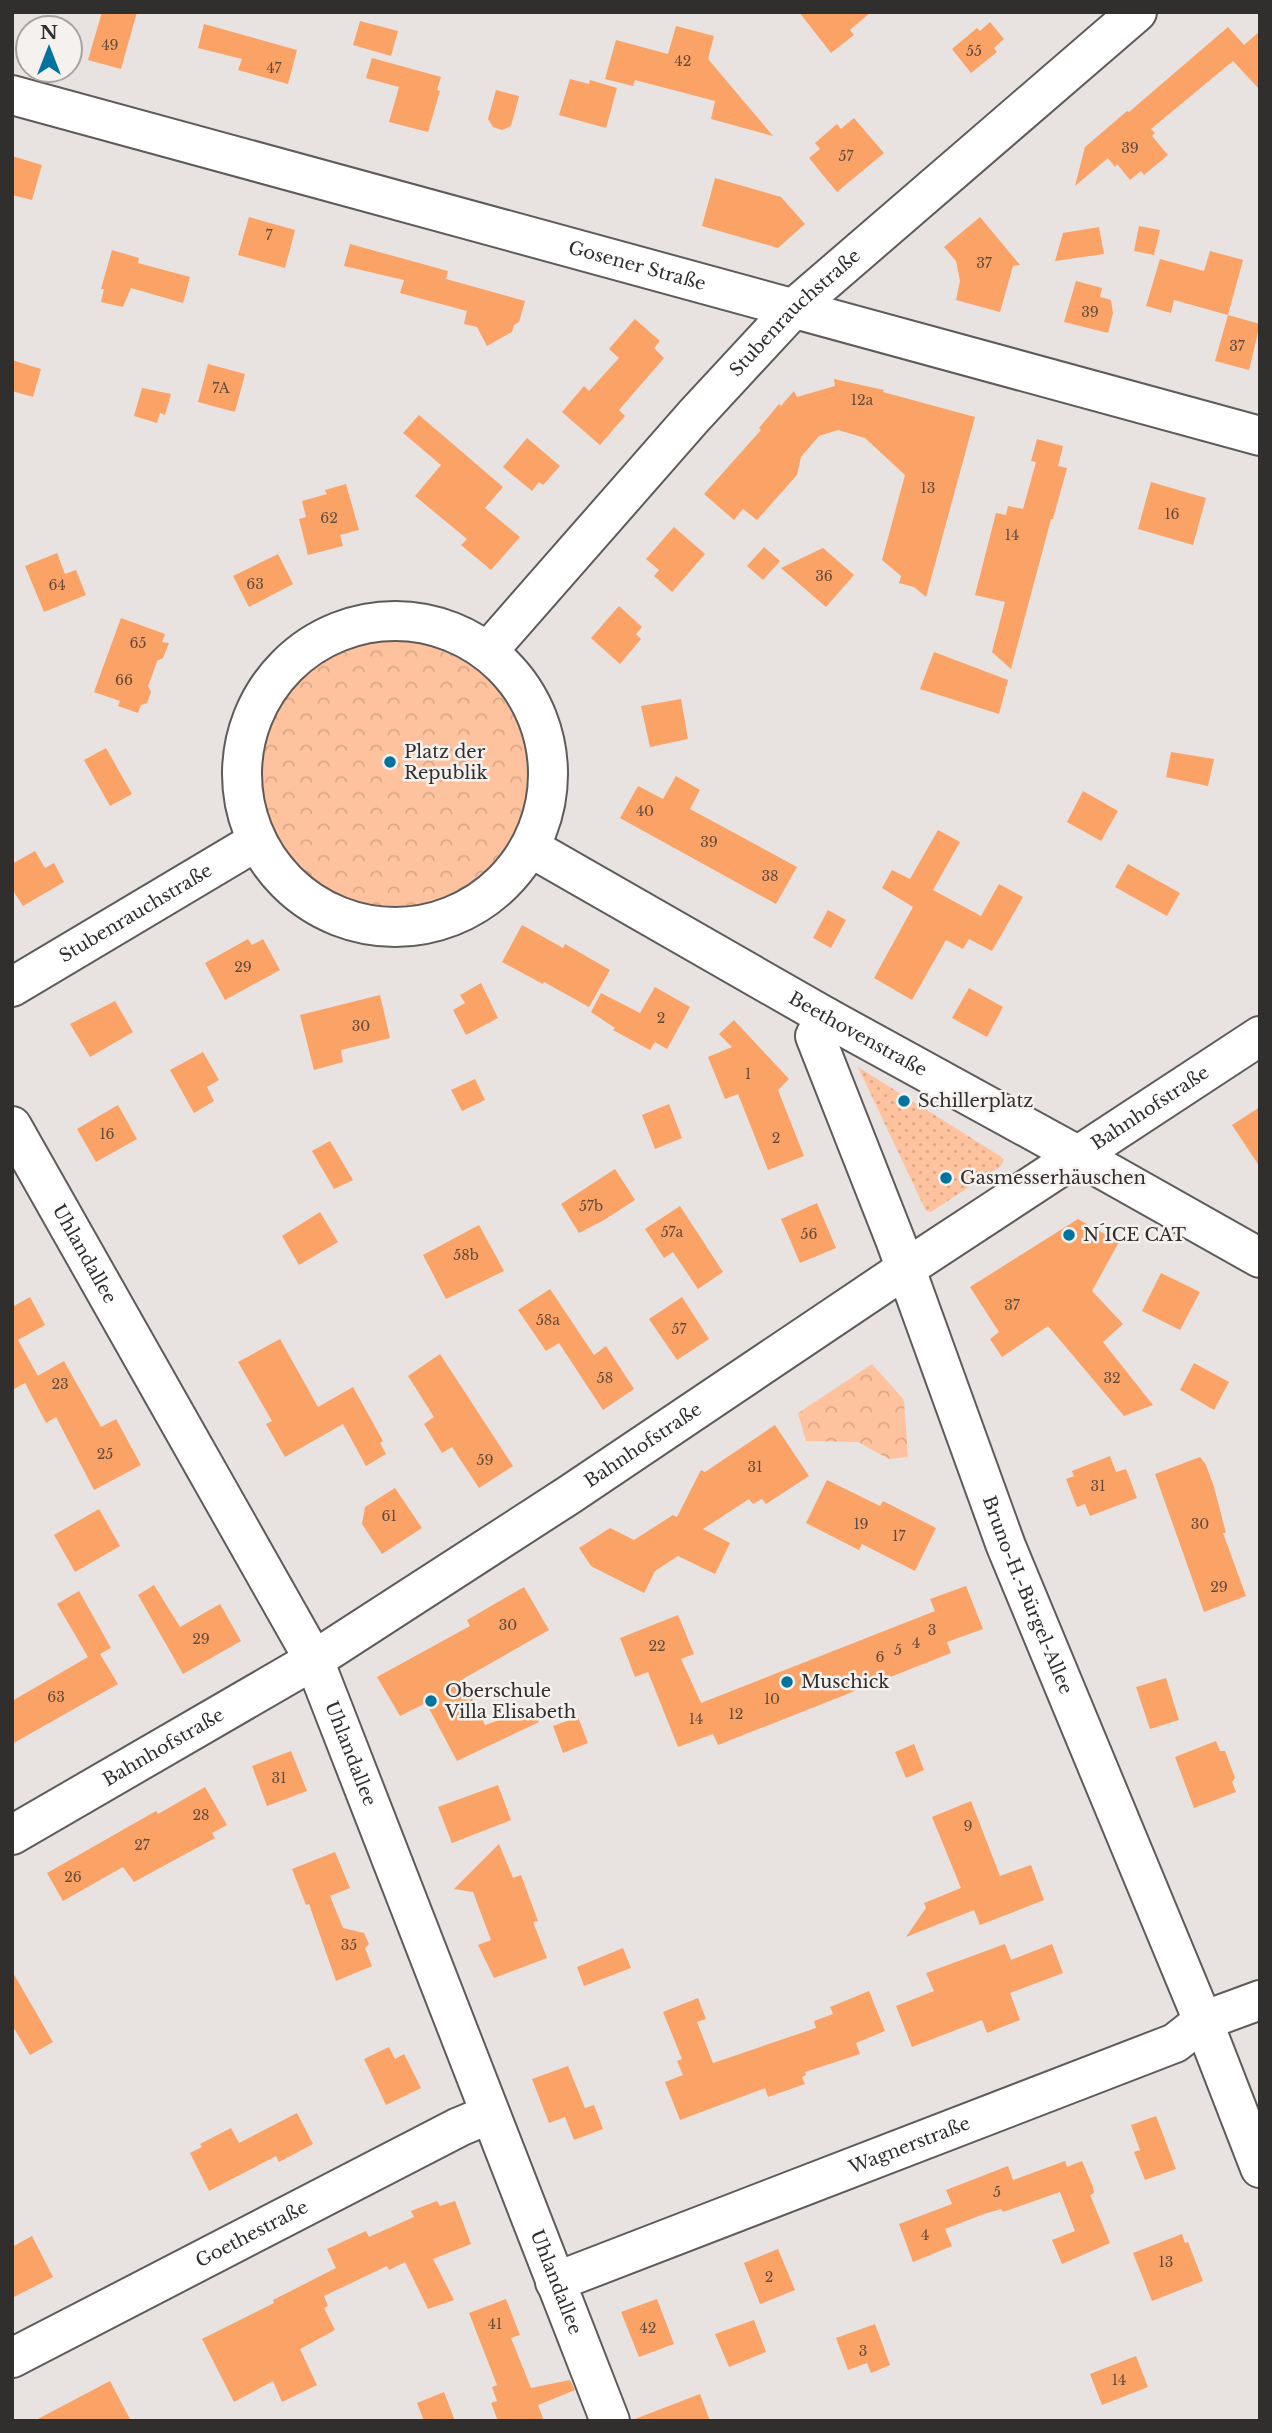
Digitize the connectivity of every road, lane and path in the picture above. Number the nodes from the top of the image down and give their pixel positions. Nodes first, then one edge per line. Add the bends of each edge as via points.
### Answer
1 (1137, 12) edge
2 (12, 95) edge
3 (794, 308) junction
4 (1260, 436) edge
5 (488, 651) junction
6 (257, 841) junction
7 (531, 848) junction
8 (12, 987) edge
9 (826, 1017) junction
10 (1260, 1035) edge
11 (12, 1126) edge
12 (1079, 1156) junction
13 (1260, 1258) edge
14 (905, 1269) junction
15 (314, 1660) junction
16 (12, 1835) edge
17 (1260, 2000) edge
18 (1203, 2021) junction
19 (490, 2114) junction
20 (1260, 2168) edge
21 (555, 2282) junction
22 (12, 2358) edge
23 (610, 2421) edge

1 - 3 street, Stubenrauchstraße
2 - 3 street, Gosener Straße
3 - 4 street, Gosener Straße
3 - 5 street, Stubenrauchstraße
5 - 6 street via 450,630 383,621 333,634 288,664 254,713 244,744 243,788
5 - 7 street via 531,702 548,751 549,784
6 - 7 street via 274,867 304,897 342,918 386,927 446,919 480,902 508,878
6 - 8 street, Stubenrauchstraße
7 - 9 street, Beethovenstraße
9 - 12 street, Beethovenstraße
9 - 14 street, Bruno-H.-Bürgel-Allee via 815,1036
10 - 12 street, Bahnhofstraße
11 - 15 street, Uhlandallee
12 - 13 street, Beethovenstraße
12 - 14 street, Bahnhofstraße
14 - 15 street, Bahnhofstraße
14 - 18 street, Bruno-H.-Bürgel-Allee via 1006,1546
15 - 16 street, Bahnhofstraße
15 - 19 street, Uhlandallee
17 - 18 street, Wagnerstraße
18 - 20 street, Bruno-H.-Bürgel-Allee
18 - 21 street, Wagnerstraße via 1175,2043
19 - 21 street, Uhlandallee
19 - 22 street, Goethestraße
21 - 23 street, Uhlandallee

